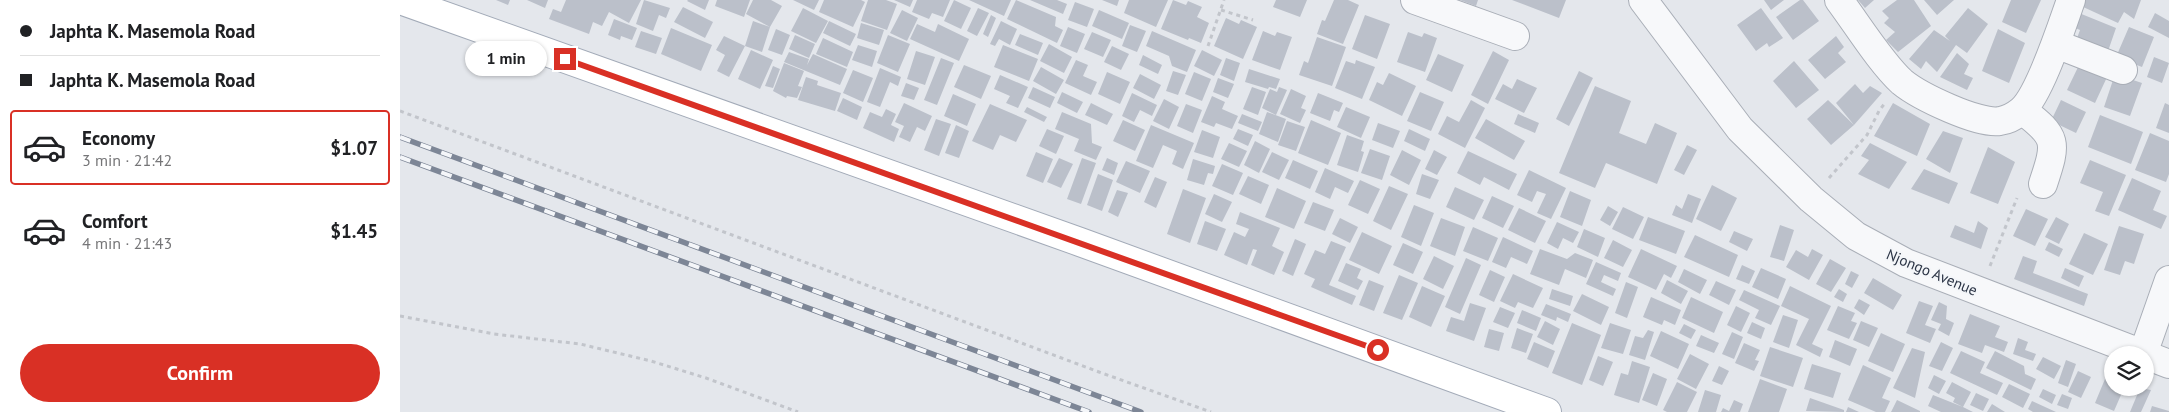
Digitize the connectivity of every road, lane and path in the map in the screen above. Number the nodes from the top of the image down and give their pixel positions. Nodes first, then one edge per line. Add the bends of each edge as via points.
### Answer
1 (400, 0) edge
2 (1224, 0) edge
3 (1415, 0) edge
4 (1643, 0) edge
5 (1839, 0) edge
6 (2071, 0) edge
7 (1221, 10) junction
8 (1253, 20) dead end
9 (1515, 36) dead end
10 (2056, 44) junction
11 (1208, 46) dead end
12 (2124, 70) dead end
13 (1903, 82) junction
14 (400, 110) edge
15 (2022, 110) junction
16 (2043, 184) joint
17 (1810, 199) junction
18 (2169, 280) edge
19 (1980, 292) junction
20 (400, 316) edge
21 (2122, 346) edge
22 (2146, 346) edge
23 (2154, 358) edge
24 (2169, 364) edge
25 (798, 412) edge
26 (1211, 412) edge
27 (1547, 412) edge

1 - 27 main road via 1071,238
2 - 7 path
3 - 9 street
4 - 17 street, Njongo Avenue via 1740,129
5 - 13 street
6 - 10 street
7 - 8 path
7 - 11 path
10 - 12 street
10 - 15 street via 2032,97
13 - 15 street via 1930,99 1970,116 2000,121
13 - 17 path via 1879,111 1866,135
14 - 26 path
15 - 16 street via 2041,125 2053,144
16 - 19 path via 2018,197
17 - 19 street, Njongo Avenue via 1856,236 1906,263
18 - 22 street
19 - 21 street, Njongo Avenue
20 - 25 path via 494,334 580,344 651,360
23 - 24 street, Njongo Avenue

